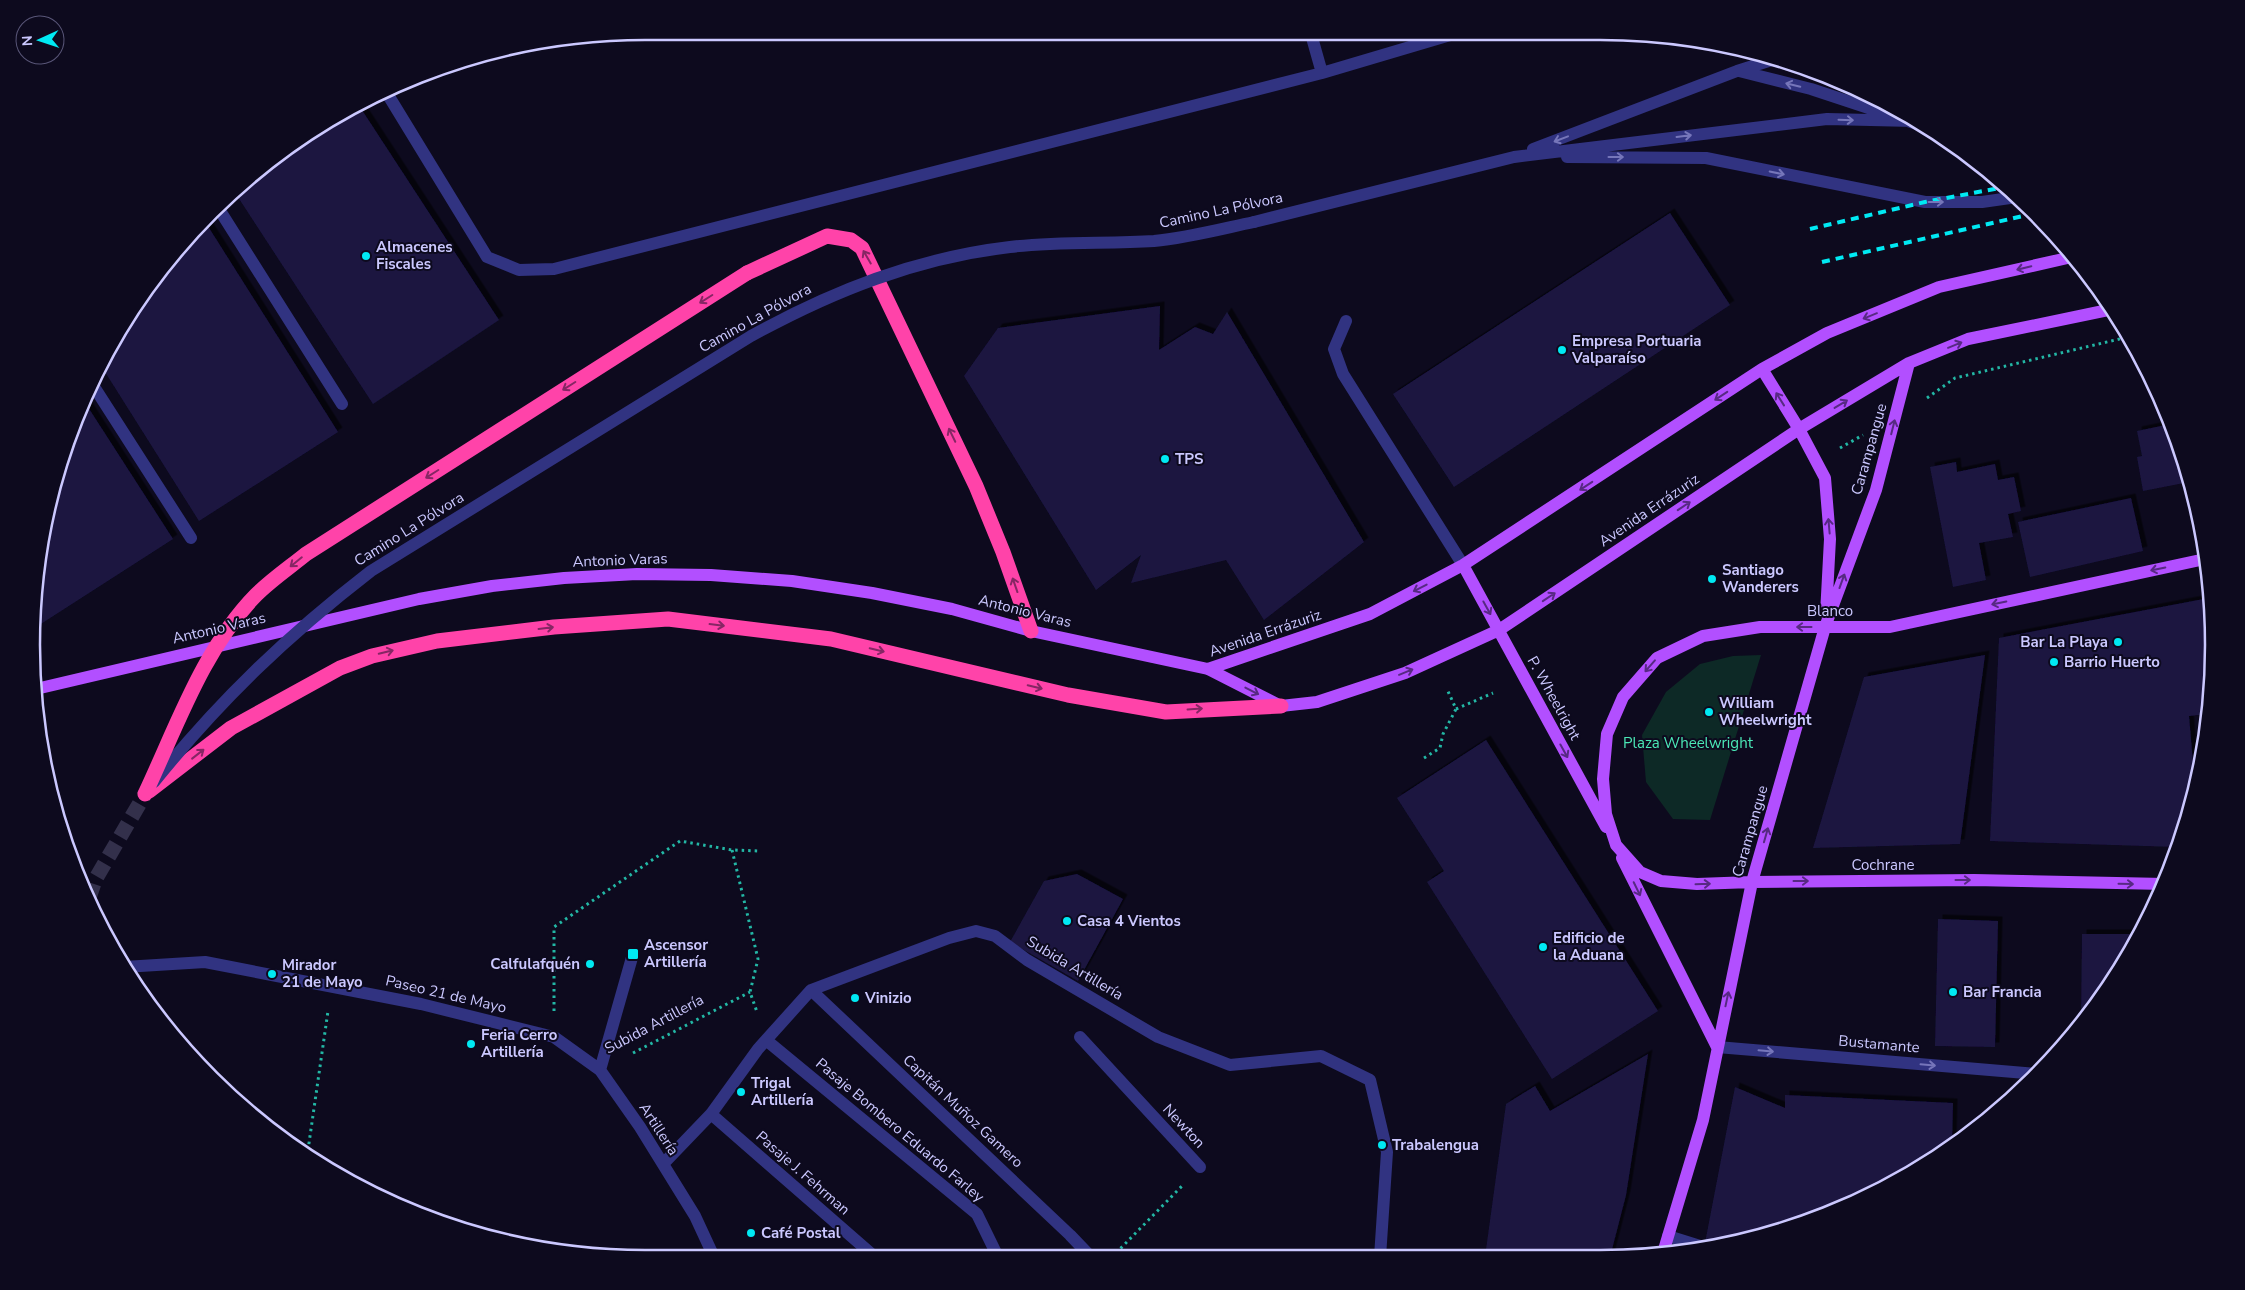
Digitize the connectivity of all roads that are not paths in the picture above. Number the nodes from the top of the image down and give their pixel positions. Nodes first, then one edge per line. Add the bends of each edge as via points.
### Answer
1 (1313, 40) edge
2 (1434, 40) edge
3 (1763, 63) edge
4 (1737, 71) junction
5 (1322, 73) junction
6 (389, 97) edge
7 (1892, 115) edge
8 (1904, 122) edge
9 (1514, 156) junction
10 (2008, 198) edge
11 (221, 213) edge
12 (2065, 259) edge
13 (2104, 311) edge
14 (1346, 321) dead end
15 (1910, 363) junction
16 (1762, 369) junction
17 (97, 389) edge
18 (342, 404) dead end
19 (1799, 429) junction
20 (191, 538) dead end
21 (2199, 560) edge
22 (1463, 566) junction
23 (1825, 627) junction
24 (1500, 630) junction
25 (1031, 631) junction
26 (1208, 669) junction
27 (41, 688) edge
28 (1281, 706) junction
29 (145, 794) junction
30 (1616, 845) junction
31 (1752, 882) junction
32 (2156, 884) edge
33 (633, 954) dead end
34 (133, 966) edge
35 (811, 990) junction
36 (554, 1037) joint
37 (1080, 1037) dead end
38 (766, 1040) junction
39 (1717, 1047) junction
40 (600, 1070) junction
41 (2028, 1073) edge
42 (711, 1114) junction
43 (663, 1164) junction
44 (1200, 1167) road end
45 (1668, 1236) junction
46 (1690, 1243) edge
47 (1665, 1246) edge
48 (711, 1250) edge
49 (867, 1250) edge
50 (995, 1250) edge
51 (1085, 1250) edge
52 (1380, 1250) edge

1 - 5 street
2 - 5 street
3 - 4 street
7 -> 4 street via 1811,89
4 -> 9 street
5 - 6 street via 554,269 519,270 487,257
9 -> 8 street via 1827,119
9 -> 10 street via 1706,158 1925,202 1982,202
9 - 29 street, Camino La Pólvora, bridge via 1201,234 1156,241 1010,247 962,254 858,284 803,308 751,336 371,571 314,615 261,663 213,712
11 - 18 street
12 -> 16 main road, Avenida Errázuriz via 1940,288 1827,333
15 -> 13 main road, Avenida Errázuriz via 1968,339
14 - 22 street via 1334,350 1343,374
19 -> 15 main road, Avenida Errázuriz
23 -> 15 main road, Carampangue via 1876,490
19 -> 16 main road, Carampangue
16 -> 22 main road, Avenida Errázuriz
17 - 20 street
23 -> 19 main road, Carampangue via 1830,539 1825,478
24 -> 19 main road, Avenida Errázuriz
21 -> 23 main road, Blanco via 1890,627
22 -> 24 main road, P. Wheelright
22 -> 26 main road, Avenida Errázuriz via 1370,614
23 -> 30 main road, Blanco via 1760,626 1703,636 1657,658 1623,697 1607,734 1603,779 1606,814
31 -> 23 main road, Carampangue
28 -> 24 main road, Avenida Errázuriz via 1318,702 1360,689 1414,669
24 -> 30 main road, P. Wheelright
25 - 26 main road, Antonio Varas
25 - 27 main road, Antonio Varas via 943,607 792,581 637,574 564,578 419,599
25 -> 29 highway, bridge via 1004,552 976,486 870,260 851,240 827,236 747,273 306,554 256,595 229,628 204,666
26 -> 28 main road, Avenida Errázuriz
29 -> 28 highway via 231,728 340,668 372,656 437,641 554,627 668,619 831,639 1068,695 1166,712
30 -> 31 main road, Cochrane via 1640,872 1661,881 1697,884
30 -> 39 main road
31 -> 32 main road, Cochrane via 1974,880
39 -> 31 main road, Carampangue
33 - 40 street
34 - 36 street, Paseo 21 de Mayo via 205,962 421,1004
35 - 38 street, Subida Artillería
35 - 51 street, Capitán Muñoz Gamero
35 - 52 street, Subida Artillería via 976,931 995,936 1028,960 1158,1037 1230,1065 1321,1056 1370,1080 1387,1152
36 - 40 street, Artillería
37 - 44 street, Newton
38 - 42 street, Subida Artillería
38 - 50 street, Pasaje Bombero Eduardo Farley via 977,1214
39 -> 41 street, Bustamante
39 - 45 main road, Carampangue via 1703,1120
40 - 43 street, Artillería
42 - 43 street, Subida Artillería
42 - 49 street, Pasaje J. Fehrman
43 - 48 street, Artillería via 695,1216
45 - 46 street
45 - 47 main road, Carampangue

